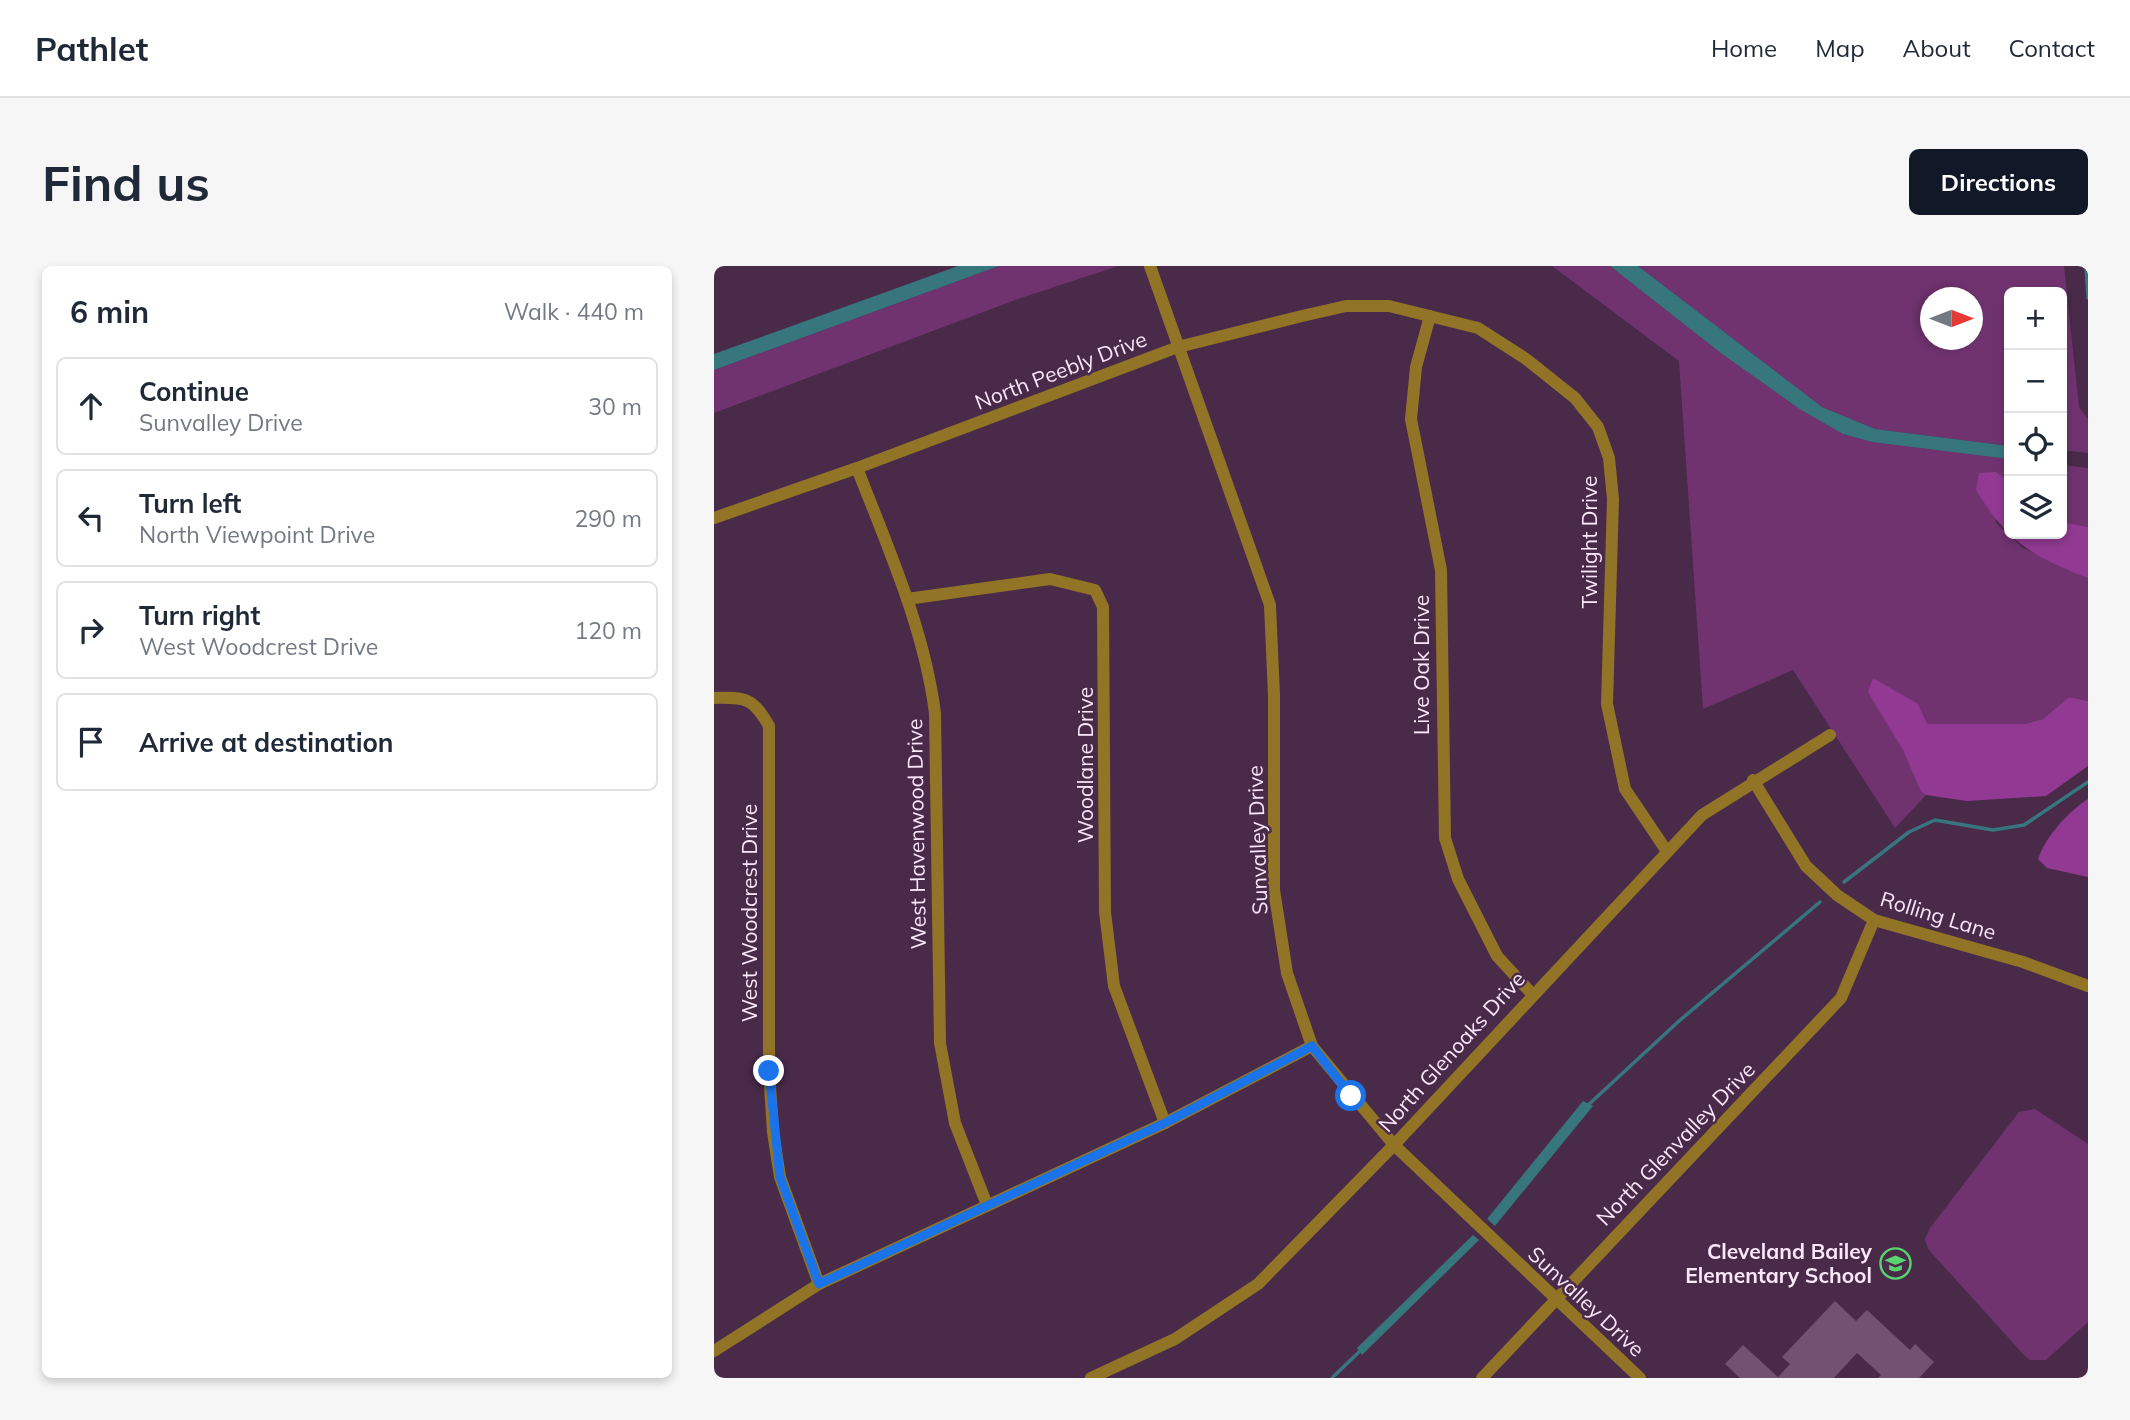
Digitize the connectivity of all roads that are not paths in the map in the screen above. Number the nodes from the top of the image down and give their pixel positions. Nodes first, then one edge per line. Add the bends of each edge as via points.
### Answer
1 (1150, 266) edge
2 (1430, 316) junction
3 (1178, 347) junction
4 (857, 468) junction
5 (714, 518) edge
6 (907, 598) junction
7 (714, 698) edge
8 (1830, 735) dead end
9 (1753, 780) junction
10 (1666, 850) junction
11 (1874, 920) junction
12 (2088, 986) edge
13 (1532, 994) junction
14 (1312, 1046) junction
15 (1165, 1123) junction
16 (1394, 1145) junction
17 (987, 1205) junction
18 (819, 1284) junction
19 (1554, 1300) junction
20 (714, 1351) edge
21 (1091, 1378) edge
22 (1482, 1378) edge
23 (1640, 1378) edge

1 - 3 street, Sunvalley Drive
2 - 3 street, North Peebly Drive via 1389,306 1346,306
2 - 10 street, Twilight Drive via 1478,328 1526,359 1575,398 1598,427 1609,458 1613,499 1607,704 1625,789
2 - 13 street, Live Oak Drive via 1416,367 1411,419 1441,570 1445,838 1458,879 1497,956
3 - 4 street, North Peebly Drive
3 - 14 street, Sunvalley Drive via 1270,605 1274,890 1287,973
4 - 5 street, North Peebly Drive
4 - 6 street, West Havenwood Drive
6 - 15 street, Woodlane Drive via 1050,579 1094,590 1103,607 1105,912 1114,986
6 - 17 street, West Havenwood Drive via 929,669 935,713 940,1043 955,1123
7 - 18 street, West Woodcrest Drive via 739,697 757,705 769,726 773,1132 780,1177
8 - 9 street, North Glenoaks Drive
9 - 10 street, North Glenoaks Drive via 1702,815
9 - 11 street, Rolling Lane via 1806,866
10 - 13 street, North Glenoaks Drive
11 - 12 street, Rolling Lane via 2023,962
11 - 19 street, North Glenvalley Drive via 1842,998
13 - 16 street, North Glenoaks Drive
14 - 15 street
14 - 16 street, Sunvalley Drive
15 - 17 street
16 - 19 street, Sunvalley Drive
16 - 21 street, North Glenoaks Drive via 1258,1284 1175,1339
17 - 18 street
18 - 20 street
19 - 22 street, North Glenvalley Drive
19 - 23 street, Sunvalley Drive

